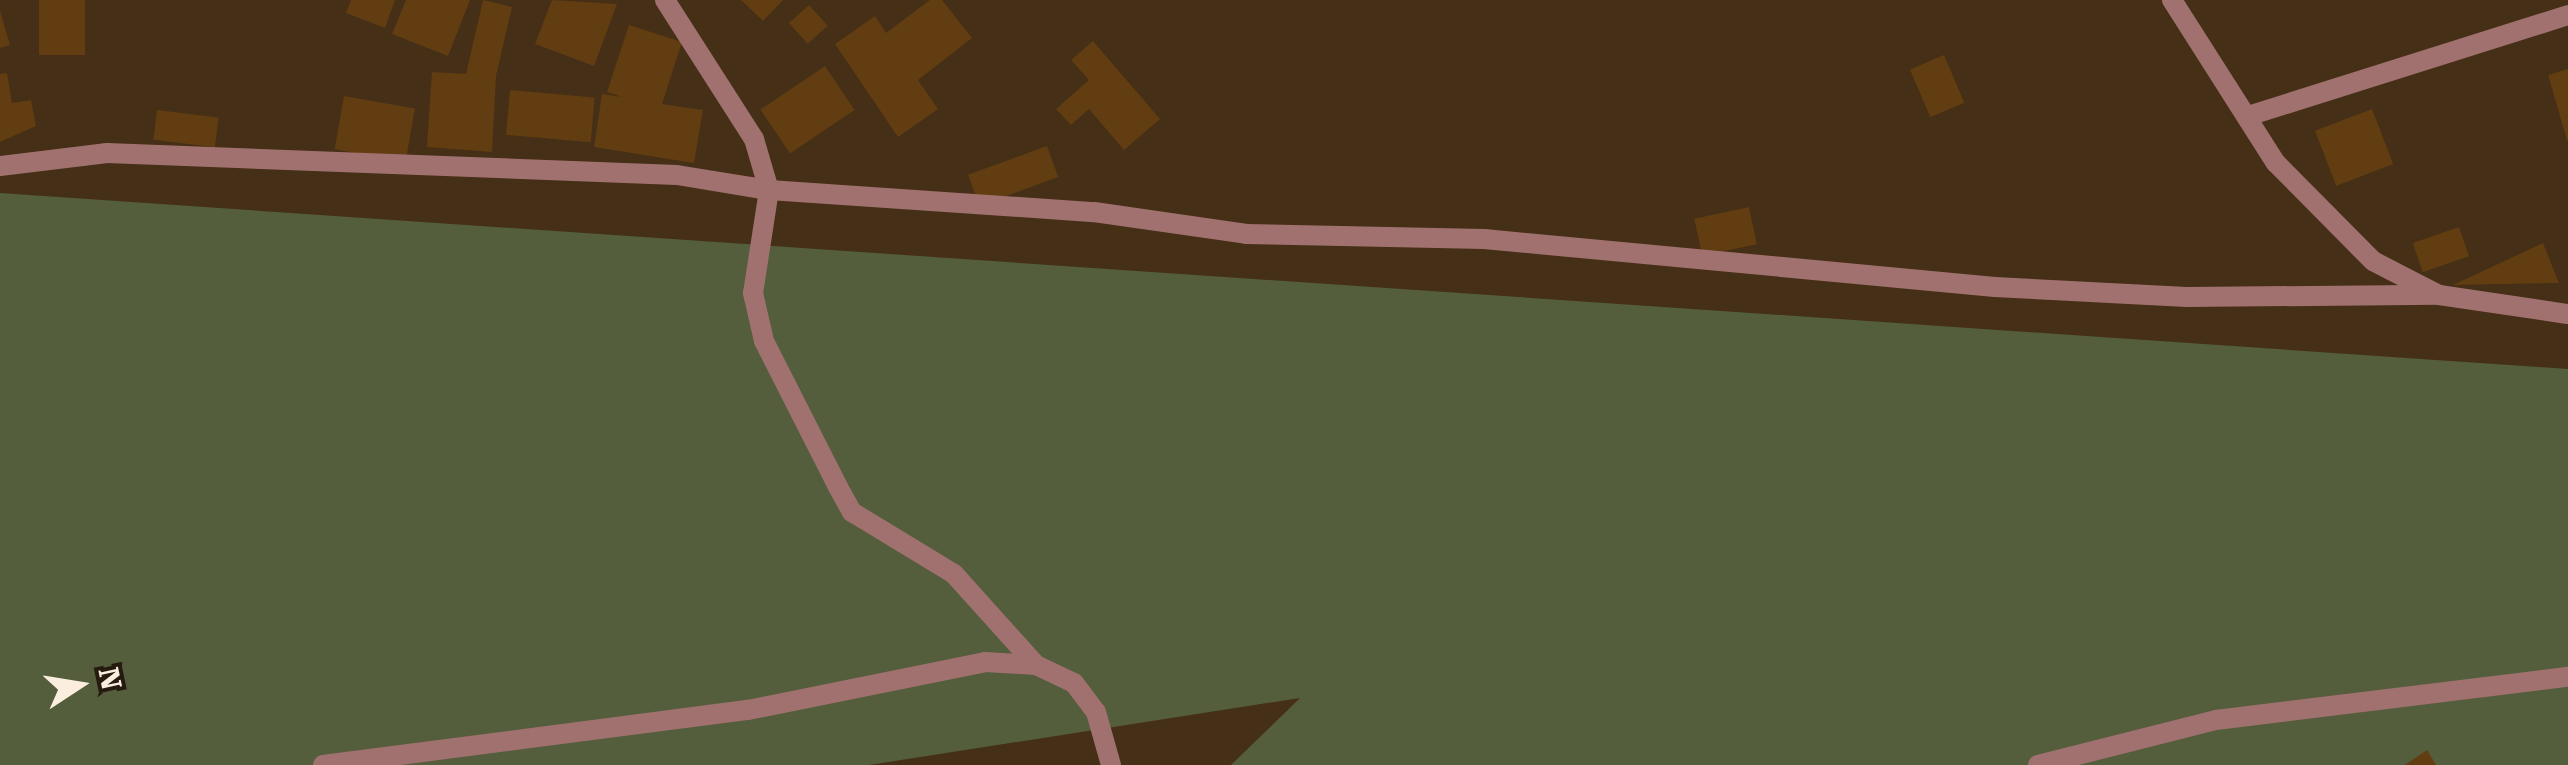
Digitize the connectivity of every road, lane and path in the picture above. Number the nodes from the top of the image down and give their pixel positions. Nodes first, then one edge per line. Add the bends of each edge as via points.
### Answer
1 (665, 0) edge
2 (2172, 0) edge
3 (2568, 15) edge
4 (2248, 116) junction
5 (0, 166) edge
6 (769, 190) junction
7 (2438, 294) junction
8 (2568, 314) edge
9 (1036, 665) junction
10 (2568, 677) edge
11 (323, 765) edge
12 (1111, 765) edge
13 (2038, 765) edge

1 - 6 street via 754,140
2 - 4 street
3 - 4 street
4 - 7 street via 2276,163 2324,218 2373,261
5 - 6 street via 134,153 677,176
6 - 7 street via 1094,212 1246,234 1484,239 1995,287 2187,297
6 - 9 street via 753,293 764,341 852,512 954,574
7 - 8 street
9 - 11 street via 985,662 748,710
9 - 12 street via 1074,682 1096,712
10 - 13 street via 2216,720

